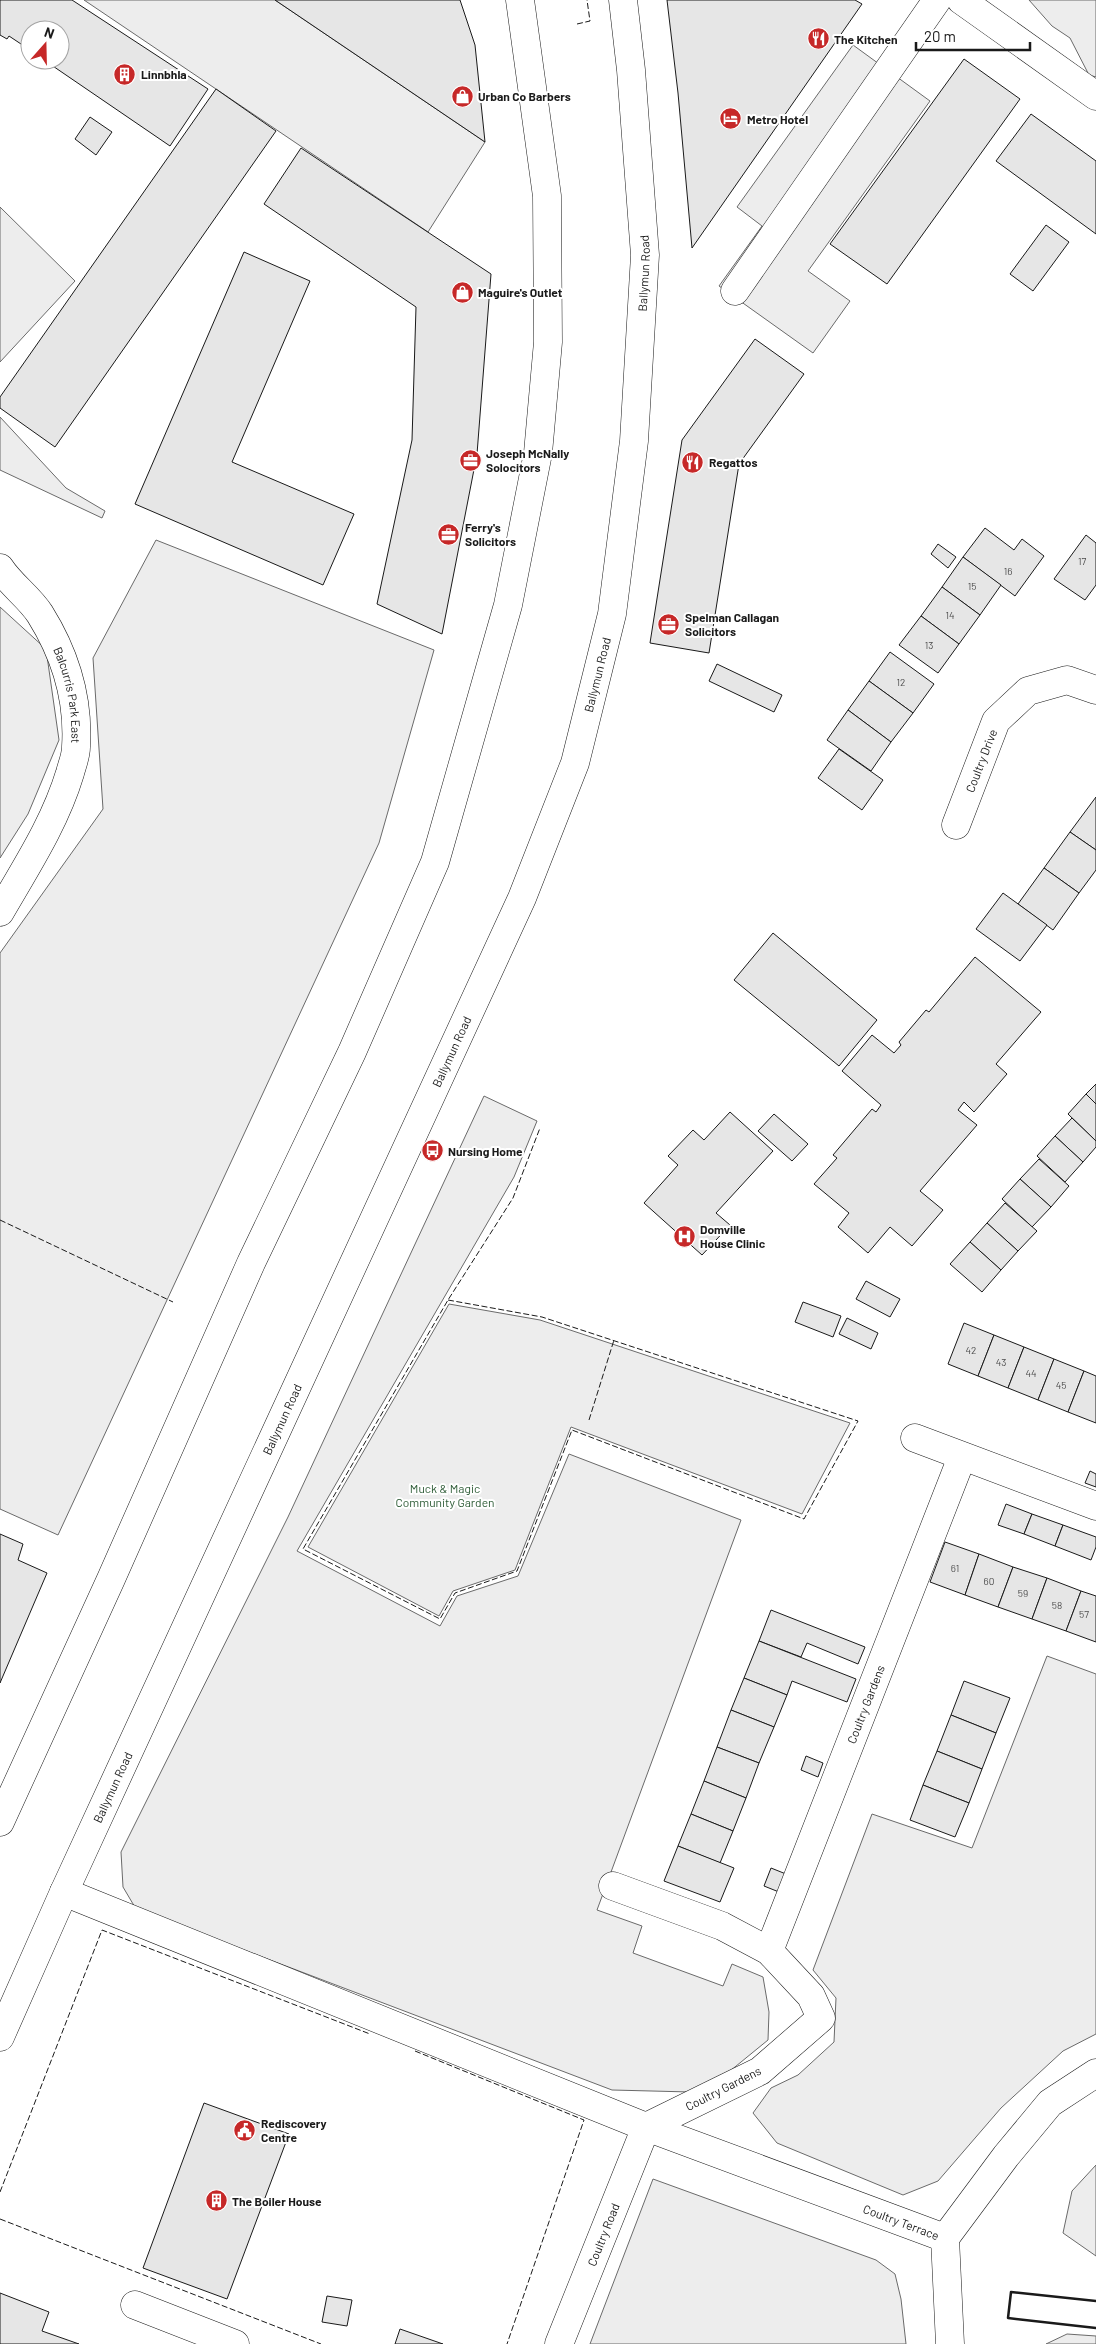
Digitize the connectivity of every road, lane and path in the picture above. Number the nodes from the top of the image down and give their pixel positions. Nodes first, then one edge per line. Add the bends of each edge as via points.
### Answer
1 (520, 0) edge
2 (623, 0) edge
3 (937, 0) edge
4 (961, 0) edge
5 (1096, 96) edge
6 (735, 292) dead end
7 (0, 568) edge
8 (1096, 690) edge
9 (956, 825) dead end
10 (0, 912) edge
11 (915, 1438) dead end
12 (962, 1456) junction
13 (1096, 1506) edge
14 (0, 1822) edge
15 (613, 1886) dead end
16 (64, 1892) junction
17 (769, 1951) junction
18 (0, 2037) edge
19 (1096, 2074) edge
20 (646, 2127) junction
21 (945, 2238) junction
22 (135, 2305) dead end
23 (235, 2344) edge
24 (559, 2344) edge
25 (950, 2344) edge

1 - 14 main road via 547,196 548,342 538,453 510,596 454,796 435,862 376,997 251,1263
2 - 16 main road, Ballymun Road via 645,255 634,441 612,614 575,763 518,906
3 - 6 main road
4 - 5 main road
7 - 10 main road, Balcurris Park East via 8,581 39,612 61,653 76,703 76,749 63,794 46,833
8 - 9 main road, Coultry Drive via 1067,680 1028,691 996,721
11 - 12 main road
12 - 13 main road
12 - 17 main road, Coultry Gardens
15 - 17 main road, Coultry Gardens via 722,1926
16 - 18 main road, Ballymun Road
16 - 20 main road, Coultry Terrace
17 - 20 main road, Coultry Gardens via 811,1996 821,2018 760,2071
19 - 21 main road, Coultry Terrace via 1050,2103
20 - 21 main road, Coultry Terrace
20 - 24 main road, Coultry Road
21 - 25 main road
22 - 23 main road

